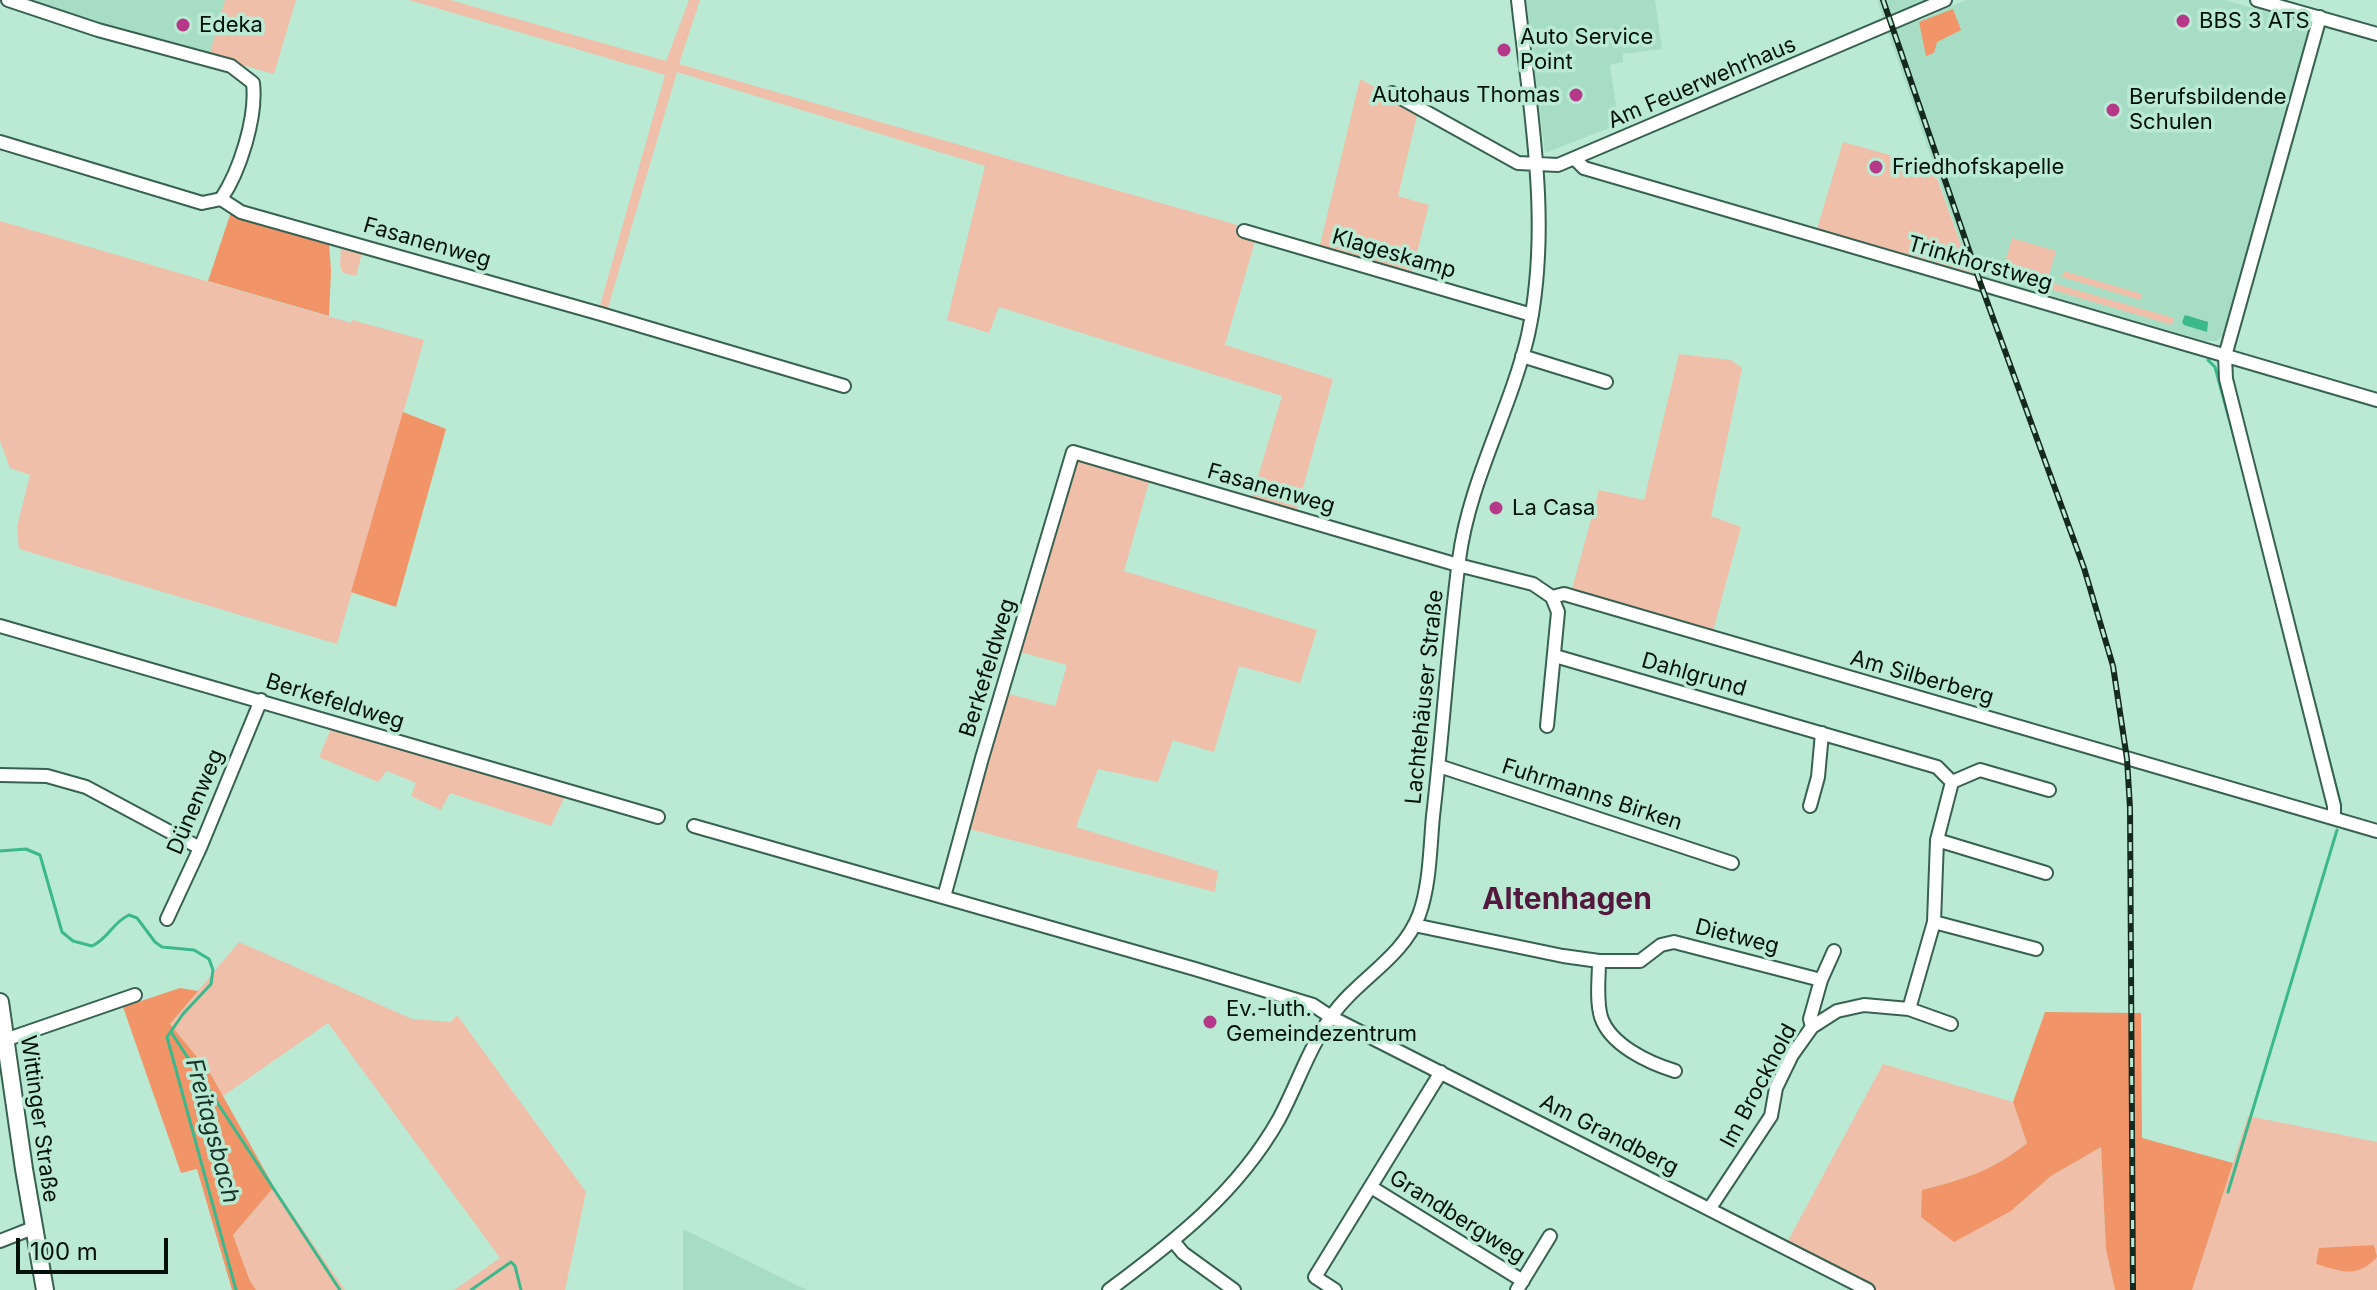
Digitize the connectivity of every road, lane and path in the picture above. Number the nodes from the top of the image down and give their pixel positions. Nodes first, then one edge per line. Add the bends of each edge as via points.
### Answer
1 (8, 0) edge
2 (1518, 0) edge
3 (1945, 0) edge
4 (2257, 0) edge
5 (2320, 17) junction
6 (2377, 34) edge
7 (1392, 93) dead end
8 (0, 142) edge
9 (1575, 159) junction
10 (1537, 165) junction
11 (221, 199) junction
12 (1244, 231) dead end
13 (1532, 315) junction
14 (1522, 356) junction
15 (2225, 356) junction
16 (1606, 382) dead end
17 (844, 386) dead end
18 (2377, 400) edge
19 (1073, 452) joint
20 (1458, 565) junction
21 (1552, 597) junction
22 (0, 626) edge
23 (1555, 656) junction
24 (261, 700) junction
25 (1547, 726) dead end
26 (1822, 733) junction
27 (1439, 766) junction
28 (0, 775) edge
29 (1952, 782) junction
30 (2049, 790) dead end
31 (1810, 806) dead end
32 (658, 817) dead end
33 (2334, 818) junction
34 (694, 826) dead end
35 (2377, 831) edge
36 (1937, 840) junction
37 (200, 848) junction
38 (1732, 863) dead end
39 (2046, 873) dead end
40 (944, 897) junction
41 (167, 919) dead end
42 (1934, 922) junction
43 (1414, 925) junction
44 (2036, 949) dead end
45 (1834, 951) dead end
46 (1599, 961) junction
47 (1821, 980) junction
48 (135, 995) dead end
49 (0, 1002) edge
50 (1909, 1009) junction
51 (1331, 1017) junction
52 (1951, 1024) dead end
53 (1812, 1027) junction
54 (5, 1040) junction
55 (1675, 1071) dead end
56 (1441, 1072) junction
57 (1371, 1187) junction
58 (1710, 1208) junction
59 (33, 1228) junction
60 (1550, 1236) dead end
61 (0, 1241) edge
62 (1174, 1242) junction
63 (1520, 1286) edge
64 (45, 1290) edge
65 (1109, 1290) edge
66 (1234, 1290) edge
67 (1335, 1290) edge
68 (1868, 1290) edge

1 - 11 street via 231,66 253,83 255,104 232,183
2 - 10 street, Lachtehäuser Straße
3 - 9 street, Am Feuerwehrhaus
4 - 5 street
5 - 6 street
5 - 15 street
7 - 10 street via 1518,163
8 - 11 street, Fasanenweg via 202,203
9 - 10 street, Am Feuerwehrhaus
9 - 15 street, Trinkhorstweg via 1584,168
10 - 13 street, Lachtehäuser Straße
11 - 17 street, Fasanenweg via 241,212
12 - 13 street, Klageskamp
13 - 14 street, Lachtehäuser Straße
14 - 16 street
14 - 20 street, Lachtehäuser Straße via 1476,485
15 - 18 street, Trinkhorstweg
15 - 33 street via 2226,379
19 - 20 street, Fasanenweg
19 - 40 street, Berkefeldweg
20 - 21 street, Am Silberberg via 1533,584
20 - 27 street, Lachtehäuser Straße
21 - 23 street via 1558,612
21 - 33 street, Am Silberberg via 1564,594
22 - 24 street, Berkefeldweg
23 - 25 street
23 - 26 street, Dahlgrund
24 - 32 street, Berkefeldweg
24 - 37 street, Dünenweg
26 - 29 street, Dahlgrund via 1937,767
26 - 31 street
27 - 38 street, Fuhrmanns Birken
27 - 43 street, Lachtehäuser Straße via 1424,895
28 - 37 street via 47,776 86,787
29 - 30 street via 1980,770
29 - 36 street
33 - 35 street, Am Silberberg
34 - 40 street
36 - 39 street
36 - 42 street
37 - 41 street, Dünenweg
40 - 51 street via 1313,1005
42 - 44 street
42 - 50 street
43 - 46 street, Dietweg
43 - 51 street, Lachtehäuser Straße via 1400,948
45 - 47 street
46 - 47 street, Dietweg via 1640,961 1674,942
46 - 55 street via 1601,1018 1612,1036 1650,1063
47 - 53 street
48 - 54 street
49 - 54 main road, Wittinger Straße
50 - 52 street, Im Brockhold
50 - 53 street, Im Brockhold via 1864,1005 1837,1011
51 - 56 street, Am Grandberg
51 - 62 street, Lachtehäuser Straße via 1247,1168
53 - 58 street, Im Brockhold via 1776,1088 1771,1116
54 - 59 main road, Wittinger Straße
56 - 57 street, Grandbergweg
56 - 58 street, Am Grandberg
57 - 63 street, Grandbergweg
57 - 67 street, Grandbergweg via 1315,1277
58 - 68 street, Am Grandberg
59 - 61 street
59 - 64 main road, Wittinger Straße
60 - 63 street, Grandbergweg
62 - 65 street, Lachtehäuser Straße
62 - 66 street

